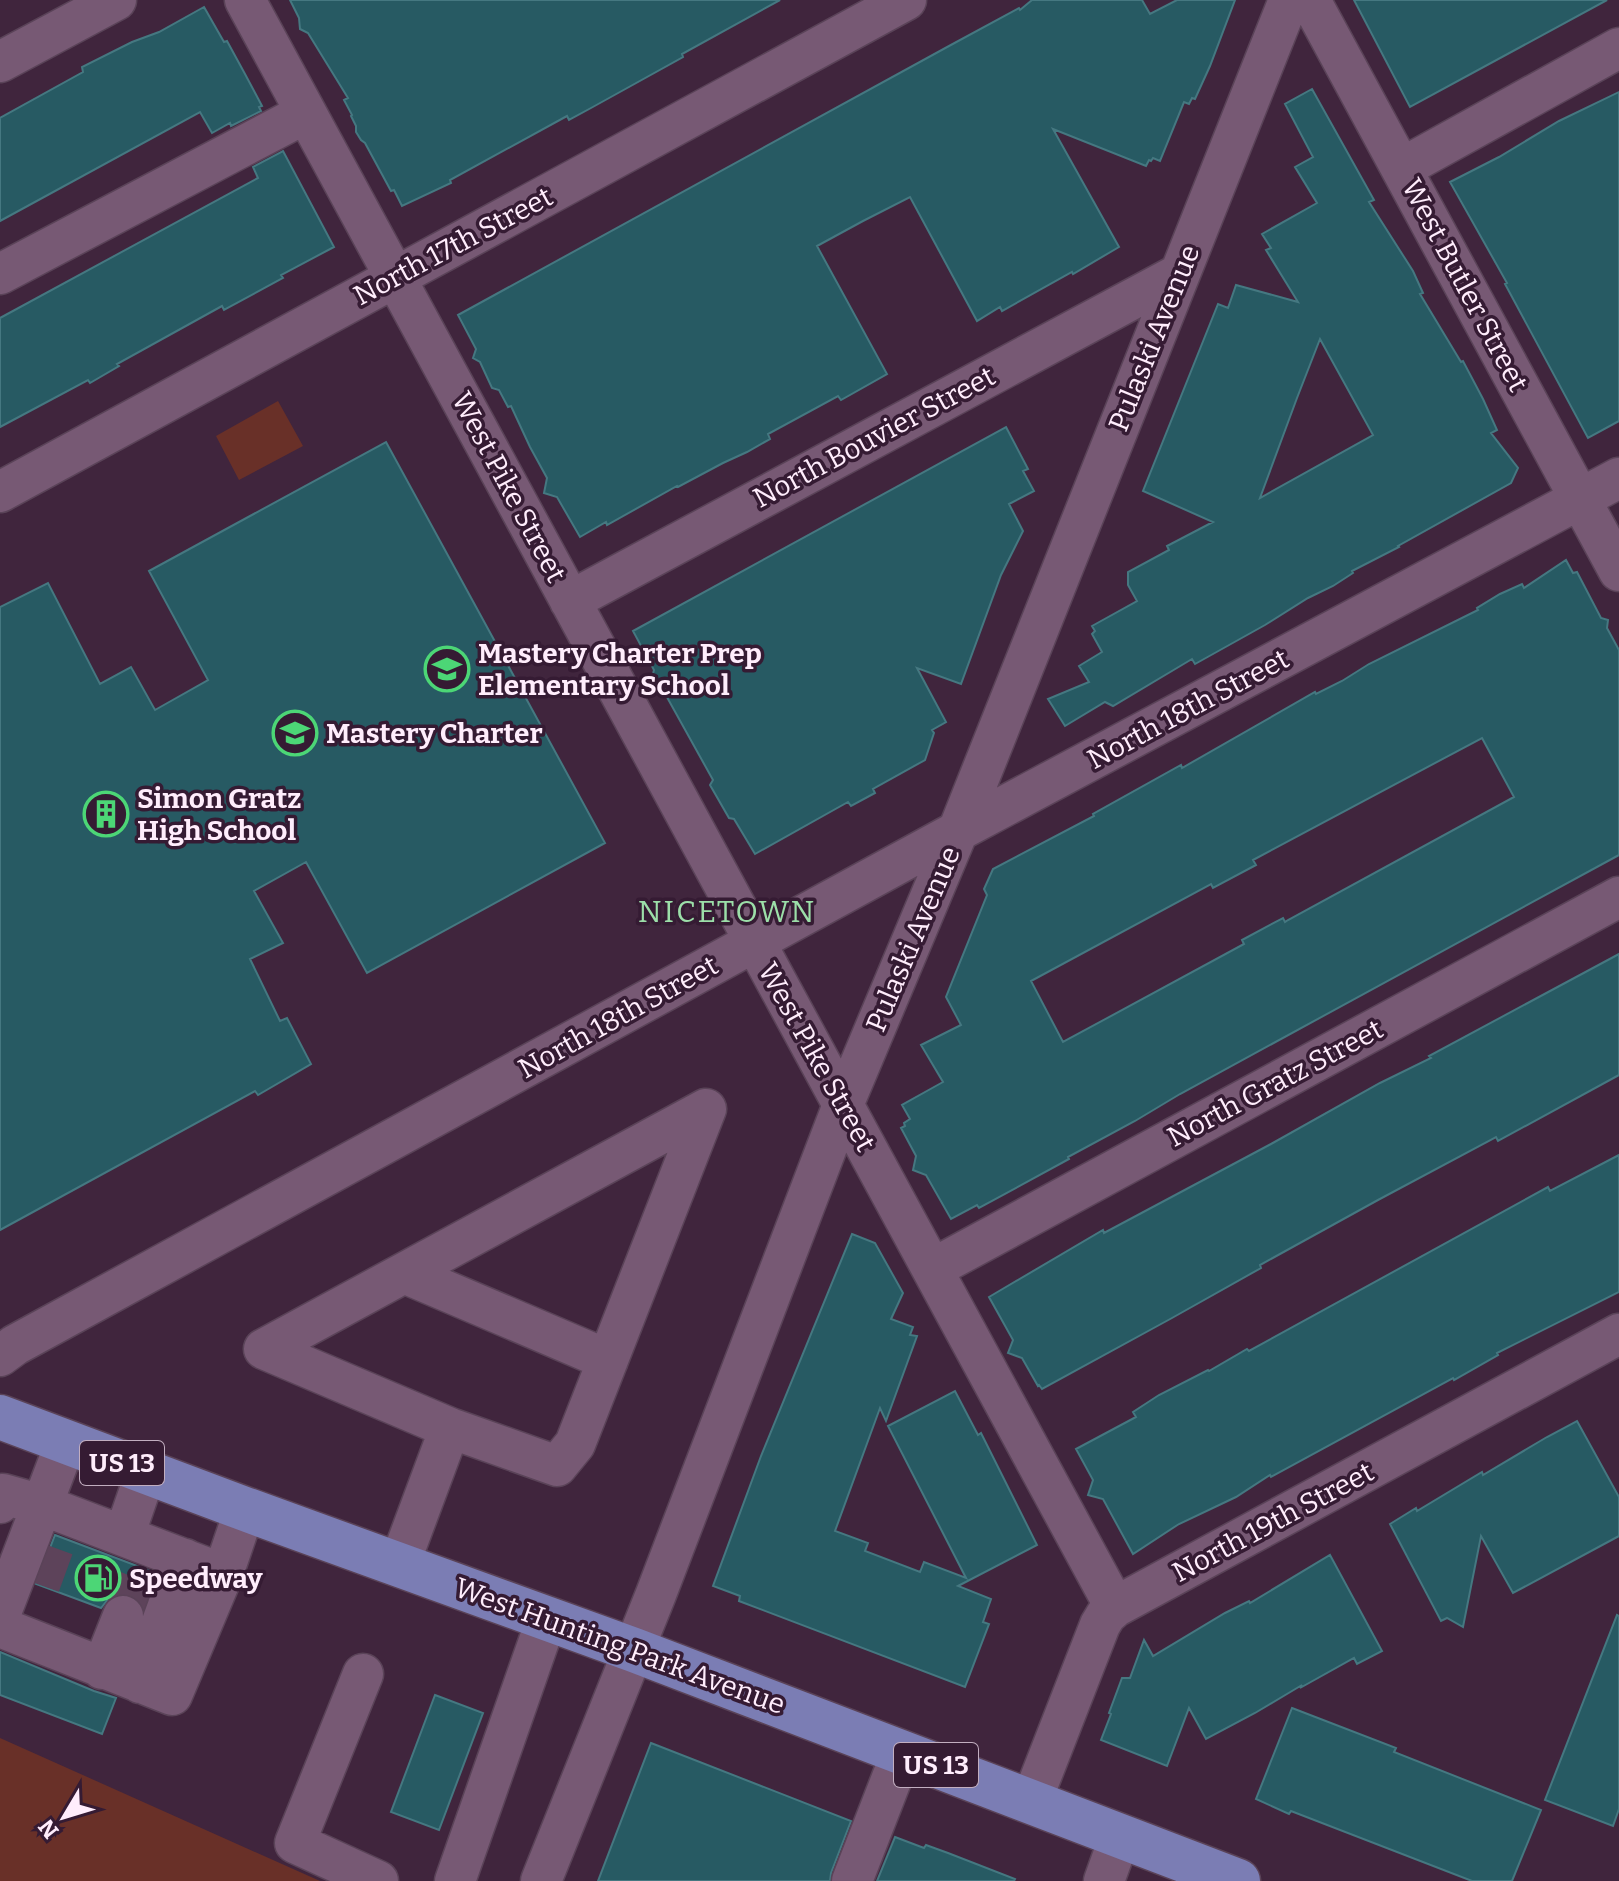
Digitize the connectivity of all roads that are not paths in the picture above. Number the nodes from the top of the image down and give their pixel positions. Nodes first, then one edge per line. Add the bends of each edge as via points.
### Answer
1 (116, 0) edge
2 (245, 0) edge
3 (906, 0) edge
4 (1289, 0) edge
5 (1310, 0) edge
6 (1619, 48) edge
7 (0, 62) edge
8 (306, 113) junction
9 (1402, 168) junction
10 (0, 274) edge
11 (1179, 274) junction
12 (395, 277) junction
13 (1619, 478) edge
14 (0, 492) edge
15 (1580, 500) junction
16 (1619, 571) edge
17 (570, 601) junction
18 (958, 831) junction
19 (1619, 897) edge
20 (755, 942) junction
21 (843, 1105) junction
22 (932, 1269) junction
23 (404, 1273) junction
24 (1619, 1334) edge
25 (0, 1356) edge
26 (608, 1360) junction
27 (0, 1417) edge
28 (450, 1428) junction
29 (66, 1442) junction
30 (146, 1472) junction
31 (0, 1503) edge
32 (245, 1509) junction
33 (56, 1516) junction
34 (151, 1551) junction
35 (399, 1565) junction
36 (223, 1574) junction
37 (40, 1585) tunnel mouth
38 (1115, 1607) junction
39 (123, 1616) tunnel mouth
40 (547, 1618) junction
41 (7, 1626) edge
42 (634, 1650) junction
43 (102, 1669) junction
44 (363, 1674) dead end
45 (140, 1683) junction
46 (902, 1752) junction
47 (1031, 1802) junction
48 (1120, 1836) junction
49 (378, 1881) edge
50 (455, 1881) edge
51 (541, 1881) edge
52 (852, 1881) edge
53 (1104, 1881) edge
54 (1238, 1881) edge

1 - 7 street
2 - 8 street, West Pike Street
3 - 12 street, North 17th Street
4 - 11 street, Pulaski Avenue
5 - 9 street, West Butler Street
6 - 9 street
8 - 10 street
8 - 12 street, West Pike Street
9 - 15 street, West Butler Street
11 - 17 street, North Bouvier Street
11 - 18 street, Pulaski Avenue
12 - 14 street, North 17th Street
12 - 17 street, West Pike Street
13 - 15 street, North 18th Street
15 - 16 street, West Butler Street
15 - 18 street, North 18th Street
17 - 20 street, West Pike Street
18 - 20 street, North 18th Street
18 - 21 street, Pulaski Avenue
19 - 22 street, North Gratz Street
20 - 21 street, West Pike Street
20 - 25 street, North 18th Street
21 - 22 street, West Pike Street
21 - 42 street, Pulaski Avenue
22 - 38 street, West Pike Street
23 - 26 street
23 - 26 street via 706,1109
23 - 28 street via 264,1349
24 - 38 street, North 19th Street
26 - 28 street via 575,1444 557,1466
27 - 29 main road, West Hunting Park Avenue / US 13
28 - 35 street
29 - 30 main road, West Hunting Park Avenue / US 13
29 - 33 street
30 - 32 main road, West Hunting Park Avenue / US 13
30 - 34 street
31 - 33 street via 3,1494
32 - 35 main road, West Hunting Park Avenue / US 13
32 - 36 street
33 - 34 street
33 - 41 street
34 - 36 street
34 - 45 street
35 - 40 main road, West Hunting Park Avenue / US 13
36 - 45 street via 172,1695
37 - 41 street
38 - 47 street, North 19th Street via 1100,1625
39 - 43 street
40 - 42 main road, West Hunting Park Avenue / US 13
40 - 50 street
41 - 43 street
42 - 46 main road, West Hunting Park Avenue / US 13
42 - 51 street, Pulaski Avenue
43 - 45 street
44 - 49 street via 295,1843
46 - 47 main road, West Hunting Park Avenue / US 13
46 - 52 street
47 - 48 main road, West Hunting Park Avenue / US 13
48 - 53 street
48 - 54 main road, West Hunting Park Avenue / US 13

